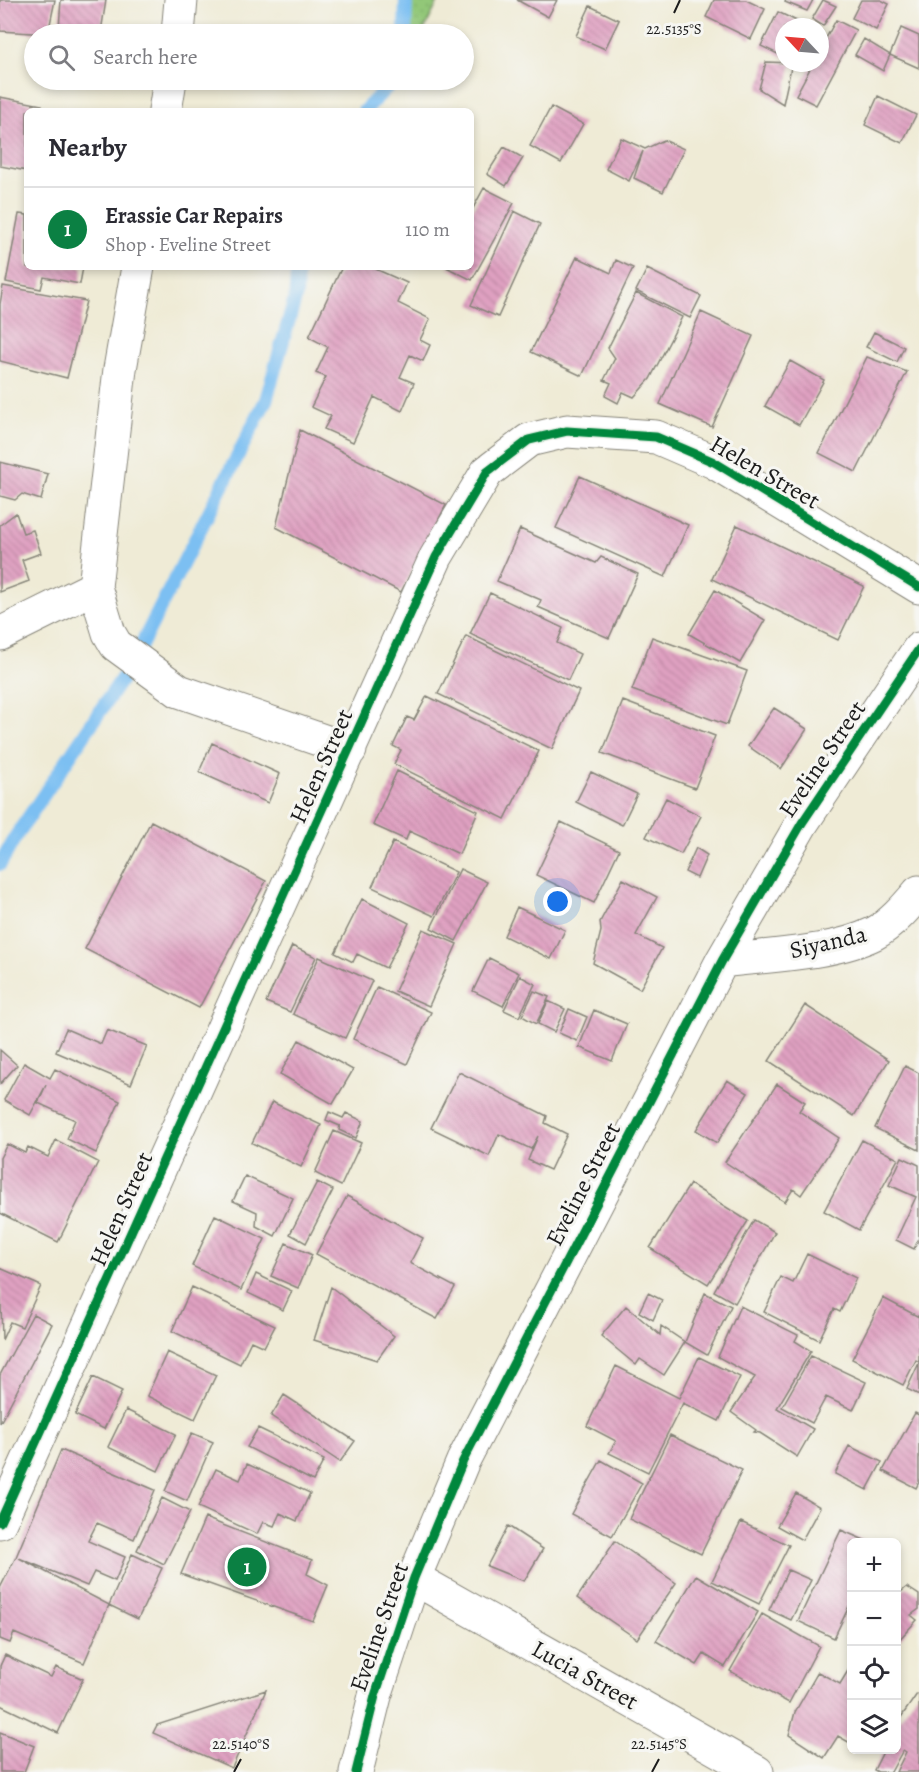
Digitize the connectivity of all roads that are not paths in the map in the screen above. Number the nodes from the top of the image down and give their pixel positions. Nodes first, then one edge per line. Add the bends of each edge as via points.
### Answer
1 (181, 0) edge
2 (179, 24) edge
3 (168, 90) edge
4 (165, 108) edge
5 (137, 270) edge
6 (95, 587) junction
7 (919, 587) edge
8 (0, 634) edge
9 (919, 649) edge
10 (350, 750) junction
11 (919, 892) edge
12 (722, 961) junction
13 (0, 1522) edge
14 (414, 1578) junction
15 (356, 1772) edge
16 (757, 1772) edge

1 - 2 street
3 - 4 street
5 - 6 street via 120,369
6 - 8 street
6 - 10 street via 116,645 179,691
7 - 10 street, Helen Street via 714,462 656,436 567,431 529,440 487,472 436,557
9 - 12 street, Eveline Street via 802,823
10 - 13 street, Helen Street
11 - 12 street, Siyanda via 876,932 829,947
12 - 14 street, Eveline Street via 464,1461
14 - 15 street, Eveline Street via 375,1696
14 - 16 street, Lucia Street

